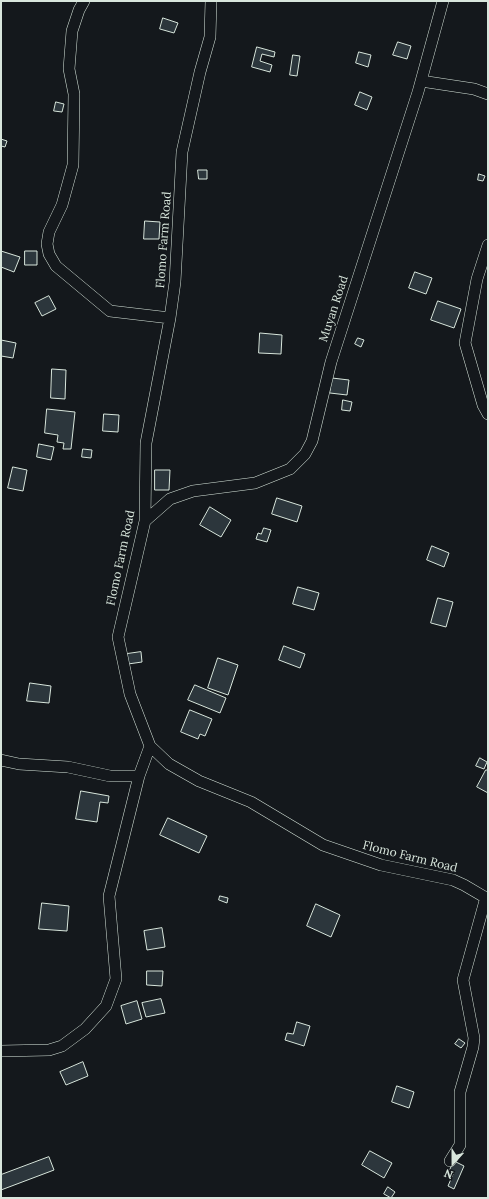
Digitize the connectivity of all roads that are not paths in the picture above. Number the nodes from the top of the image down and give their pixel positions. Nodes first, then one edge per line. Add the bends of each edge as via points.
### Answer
1 (84, 1) edge
2 (211, 1) edge
3 (443, 1) edge
4 (421, 81) junction
5 (488, 94) edge
6 (488, 245) edge
7 (170, 318) junction
8 (488, 414) edge
9 (145, 521) junction
10 (150, 746) junction
11 (1, 760) edge
12 (140, 776) junction
13 (487, 898) edge
14 (1, 1051) edge
15 (450, 1161) dead end

1 - 7 street via 72,31 69,69 74,94 73,165 62,205 49,232 49,254 56,266 110,311
2 - 7 street, Flomo Farm Road via 210,36 182,152 175,282
3 - 4 street, Muyan Road
4 - 5 street via 474,89
4 - 9 street, Muyan Road via 331,362 312,441 305,454 290,469 255,483 193,491 170,499
6 - 8 street via 477,279 465,343
7 - 9 street, Flomo Farm Road via 146,443
9 - 10 street, Flomo Farm Road via 118,637 130,694
10 - 12 street
10 - 13 street, Flomo Farm Road via 169,764 199,781 251,802 323,845 381,865 453,880
11 - 12 street via 19,764 68,767 110,776
12 - 14 street via 109,896 116,979 106,1006 85,1029 62,1046 49,1050
13 - 15 street via 463,980 474,1038 460,1092 460,1145

